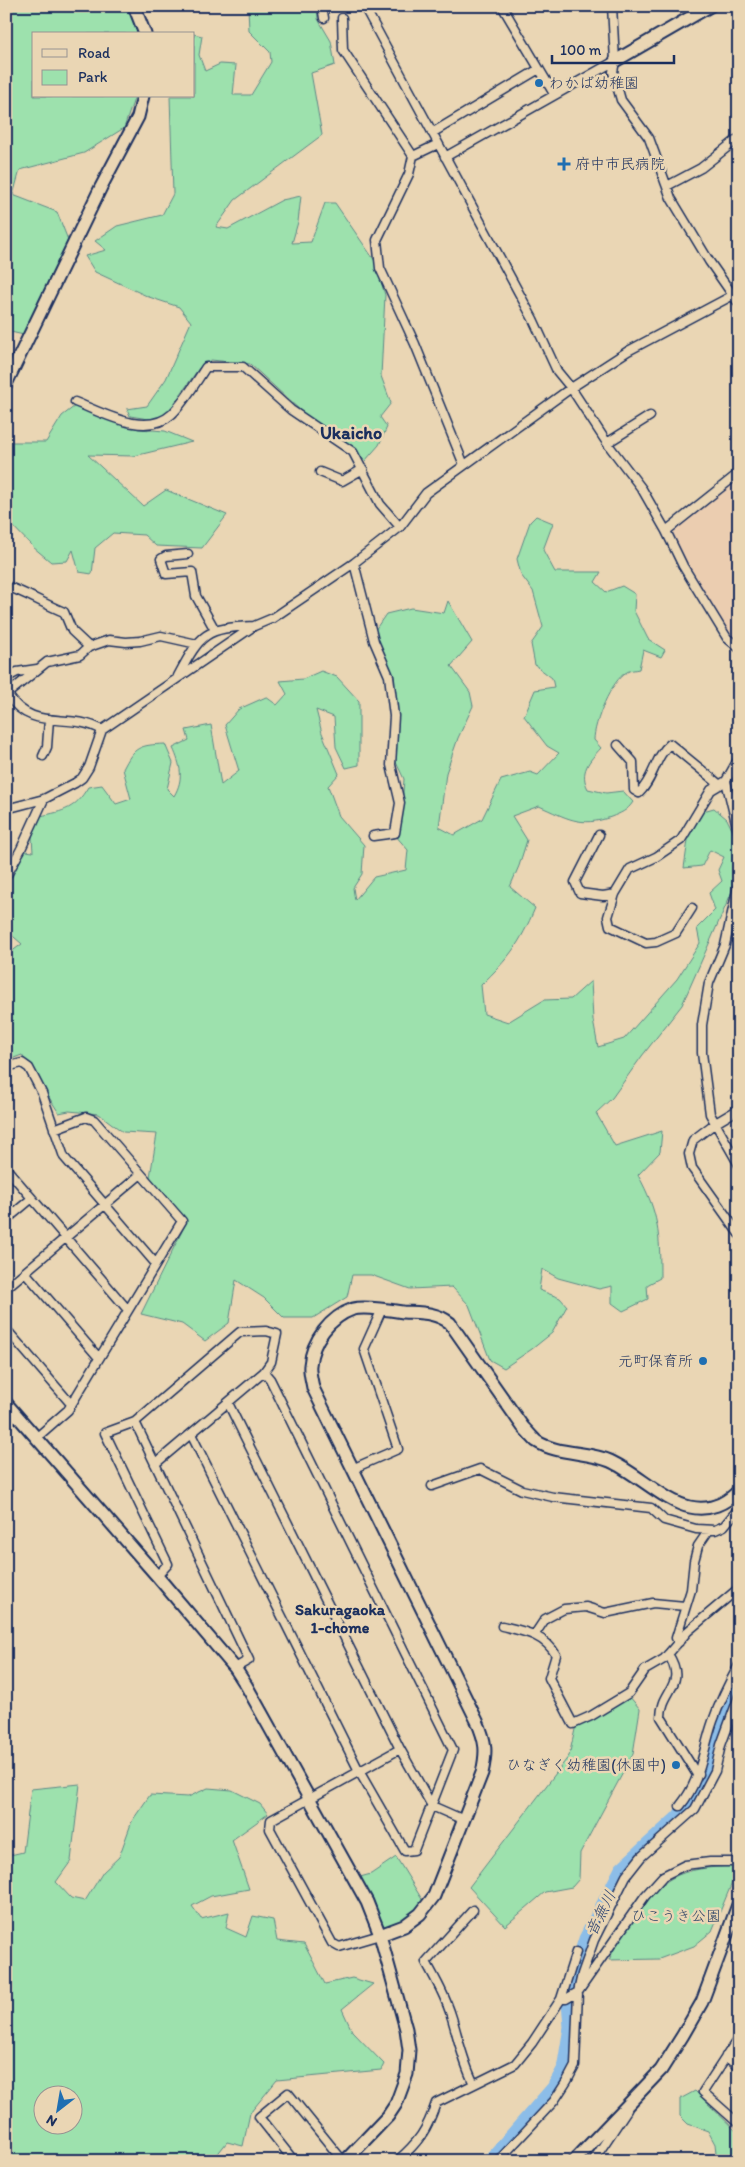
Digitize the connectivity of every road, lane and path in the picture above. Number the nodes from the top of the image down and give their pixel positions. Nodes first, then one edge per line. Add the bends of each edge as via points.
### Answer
1 (134, 6) edge
2 (322, 6) edge
3 (364, 6) edge
4 (502, 6) edge
5 (612, 6) edge
6 (710, 6) edge
7 (324, 18) dead end
8 (342, 18) dead end
9 (144, 32) edge
10 (615, 61) junction
11 (540, 69) junction
12 (554, 94) junction
13 (143, 98) edge
14 (432, 133) junction
15 (739, 138) edge
16 (438, 144) junction
17 (413, 156) junction
18 (445, 157) junction
19 (667, 186) junction
20 (736, 294) edge
21 (739, 304) edge
22 (6, 384) edge
23 (571, 388) junction
24 (75, 402) dead end
25 (650, 416) dead end
26 (607, 443) junction
27 (464, 465) junction
28 (363, 469) junction
29 (320, 472) dead end
30 (739, 473) edge
31 (400, 527) junction
32 (666, 531) junction
33 (188, 554) dead end
34 (354, 563) junction
35 (6, 586) edge
36 (254, 626) junction
37 (215, 630) junction
38 (197, 644) junction
39 (89, 647) junction
40 (739, 648) edge
41 (37, 669) junction
42 (177, 677) junction
43 (6, 678) edge
44 (7, 695) edge
45 (49, 719) junction
46 (102, 730) junction
47 (618, 746) dead end
48 (43, 756) dead end
49 (739, 758) edge
50 (723, 783) junction
51 (44, 799) junction
52 (6, 809) edge
53 (599, 835) dead end
54 (739, 835) edge
55 (373, 836) dead end
56 (6, 877) edge
57 (739, 882) edge
58 (615, 894) junction
59 (692, 908) dead end
60 (6, 1067) edge
61 (739, 1109) edge
62 (714, 1124) junction
63 (54, 1129) junction
64 (739, 1165) edge
65 (6, 1168) edge
66 (141, 1174) junction
67 (31, 1199) junction
68 (104, 1204) junction
69 (6, 1220) edge
70 (739, 1234) edge
71 (64, 1237) junction
72 (156, 1264) junction
73 (25, 1272) junction
74 (6, 1288) edge
75 (382, 1309) junction
76 (128, 1310) junction
77 (6, 1329) edge
78 (99, 1358) junction
79 (264, 1372) junction
80 (228, 1402) junction
81 (6, 1403) edge
82 (71, 1404) junction
83 (135, 1422) junction
84 (192, 1434) junction
85 (36, 1438) junction
86 (155, 1464) junction
87 (352, 1469) junction
88 (432, 1486) dead end
89 (739, 1490) edge
90 (739, 1508) edge
91 (709, 1530) junction
92 (157, 1576) junction
93 (739, 1588) edge
94 (685, 1606) junction
95 (502, 1626) dead end
96 (535, 1634) junction
97 (679, 1642) junction
98 (668, 1654) junction
99 (739, 1665) edge
100 (235, 1668) junction
101 (739, 1696) edge
102 (400, 1748) junction
103 (359, 1771) junction
104 (699, 1774) junction
105 (310, 1798) junction
106 (432, 1806) junction
107 (680, 1806) dead end
108 (464, 1820) junction
109 (739, 1862) edge
110 (739, 1902) edge
111 (473, 1910) dead end
112 (380, 1935) junction
113 (576, 1952) dead end
114 (578, 1992) junction
115 (563, 1999) junction
116 (739, 2037) edge
117 (726, 2056) junction
118 (739, 2068) edge
119 (474, 2084) junction
120 (630, 2104) junction
121 (739, 2124) edge
122 (294, 2161) edge
123 (344, 2161) edge
124 (397, 2161) edge
125 (498, 2161) edge
126 (574, 2161) edge
127 (593, 2161) edge

1 - 9 street
2 - 7 street
3 - 14 street
4 - 11 street
5 - 10 street
6 - 10 street
8 - 17 street via 343,50
10 - 12 street
10 - 19 street via 613,72 621,100 648,138
11 - 12 street
11 - 14 street
12 - 18 street
13 - 22 street via 138,118 101,186
14 - 16 street
15 - 19 street via 701,168
16 - 17 street
16 - 18 street
17 - 27 street via 409,174 377,240 380,268
18 - 23 street via 533,319 556,371
19 - 20 street via 699,246
20 - 21 street
20 - 23 street via 628,351
23 - 26 street
23 - 27 street
24 - 28 street via 124,421 149,425 174,412 206,367 243,367 291,410 353,452
25 - 26 street
26 - 32 street via 642,490
27 - 31 street via 426,493
28 - 29 street via 342,481
28 - 31 street via 380,504
30 - 32 street
31 - 34 street
32 - 40 street via 683,566 727,638
33 - 37 street via 160,559 166,574 192,572 196,596
34 - 36 street via 273,618
34 - 55 street via 374,641 390,676 394,716 391,765 400,803 395,833
35 - 39 street via 64,612 72,631
36 - 37 street
36 - 42 street
37 - 38 street
38 - 39 street via 161,636 140,642 109,640
38 - 42 street
39 - 41 street via 80,654 47,662
41 - 43 street via 17,672
41 - 44 street
42 - 46 street
44 - 45 street via 28,716
45 - 46 street via 92,724
45 - 48 street via 47,747
46 - 51 street via 82,778
47 - 50 street via 633,762 634,790 639,793 670,744
49 - 50 street
50 - 54 street
50 - 58 street via 711,790 681,840 630,869
51 - 52 street
51 - 56 street
53 - 58 street via 575,882 580,893
57 - 62 street via 725,946 709,984 702,1025 704,1082
58 - 59 street via 608,917 610,926 646,943 676,934
60 - 63 street via 22,1063 29,1068 42,1093
61 - 62 street
62 - 64 street
62 - 70 street via 693,1140 689,1154 692,1168
63 - 66 street via 86,1117 94,1120
63 - 68 street via 64,1157
65 - 67 street
66 - 68 street
66 - 72 street via 182,1221
67 - 69 street
67 - 71 street
68 - 71 street
68 - 72 street
71 - 73 street
71 - 76 street
72 - 76 street
73 - 74 street
73 - 78 street
75 - 87 street via 364,1350 398,1449
75 - 87 street via 354,1309 339,1317 323,1331 315,1345 310,1366 313,1388
75 - 89 street via 440,1315 536,1440 550,1447 611,1461 689,1507 719,1506
76 - 78 street
77 - 82 street
78 - 82 street
79 - 80 street
79 - 83 street via 271,1362 277,1334 240,1332
79 - 106 street via 453,1750
80 - 84 street
80 - 102 street
81 - 85 street
82 - 85 street
83 - 86 street
83 - 92 street via 105,1433 168,1564
84 - 86 street
84 - 103 street
85 - 92 street
86 - 100 street via 249,1660
87 - 108 street via 486,1741 482,1773
88 - 91 street via 480,1469 522,1490 554,1497 651,1508 664,1520
90 - 91 street via 724,1526
91 - 94 street via 698,1546
92 - 100 street
93 - 97 street
94 - 96 street via 653,1603 605,1613 586,1607 564,1608 544,1620
94 - 97 street via 676,1638
95 - 96 street
96 - 98 street via 556,1655 548,1678 573,1724 629,1693 645,1670
97 - 98 street
98 - 104 street via 676,1673 661,1717
99 - 104 street via 712,1722
100 - 105 street
101 - 114 street via 711,1781 695,1809 641,1857 626,1876 594,1940
102 - 103 street
102 - 106 street
103 - 105 street
103 - 106 street via 405,1851 414,1850
104 - 107 street
105 - 112 street via 367,1902
105 - 112 street via 270,1820 270,1829 332,1943 339,1947
106 - 108 street
108 - 112 street via 434,1896 420,1914 404,1926
109 - 114 street via 685,1865 663,1876 645,1896
110 - 120 street via 702,2002 661,2070
111 - 119 street via 426,1962 452,2016
112 - 123 street via 406,2028 407,2074 388,2116
113 - 115 street
114 - 115 street
114 - 125 street via 575,2066 554,2101
115 - 119 street via 515,2064
116 - 117 street
117 - 118 street
117 - 121 street via 703,2092
119 - 124 street via 436,2103 420,2139
120 - 126 street
120 - 127 street
122 - 123 street via 260,2117 288,2093

